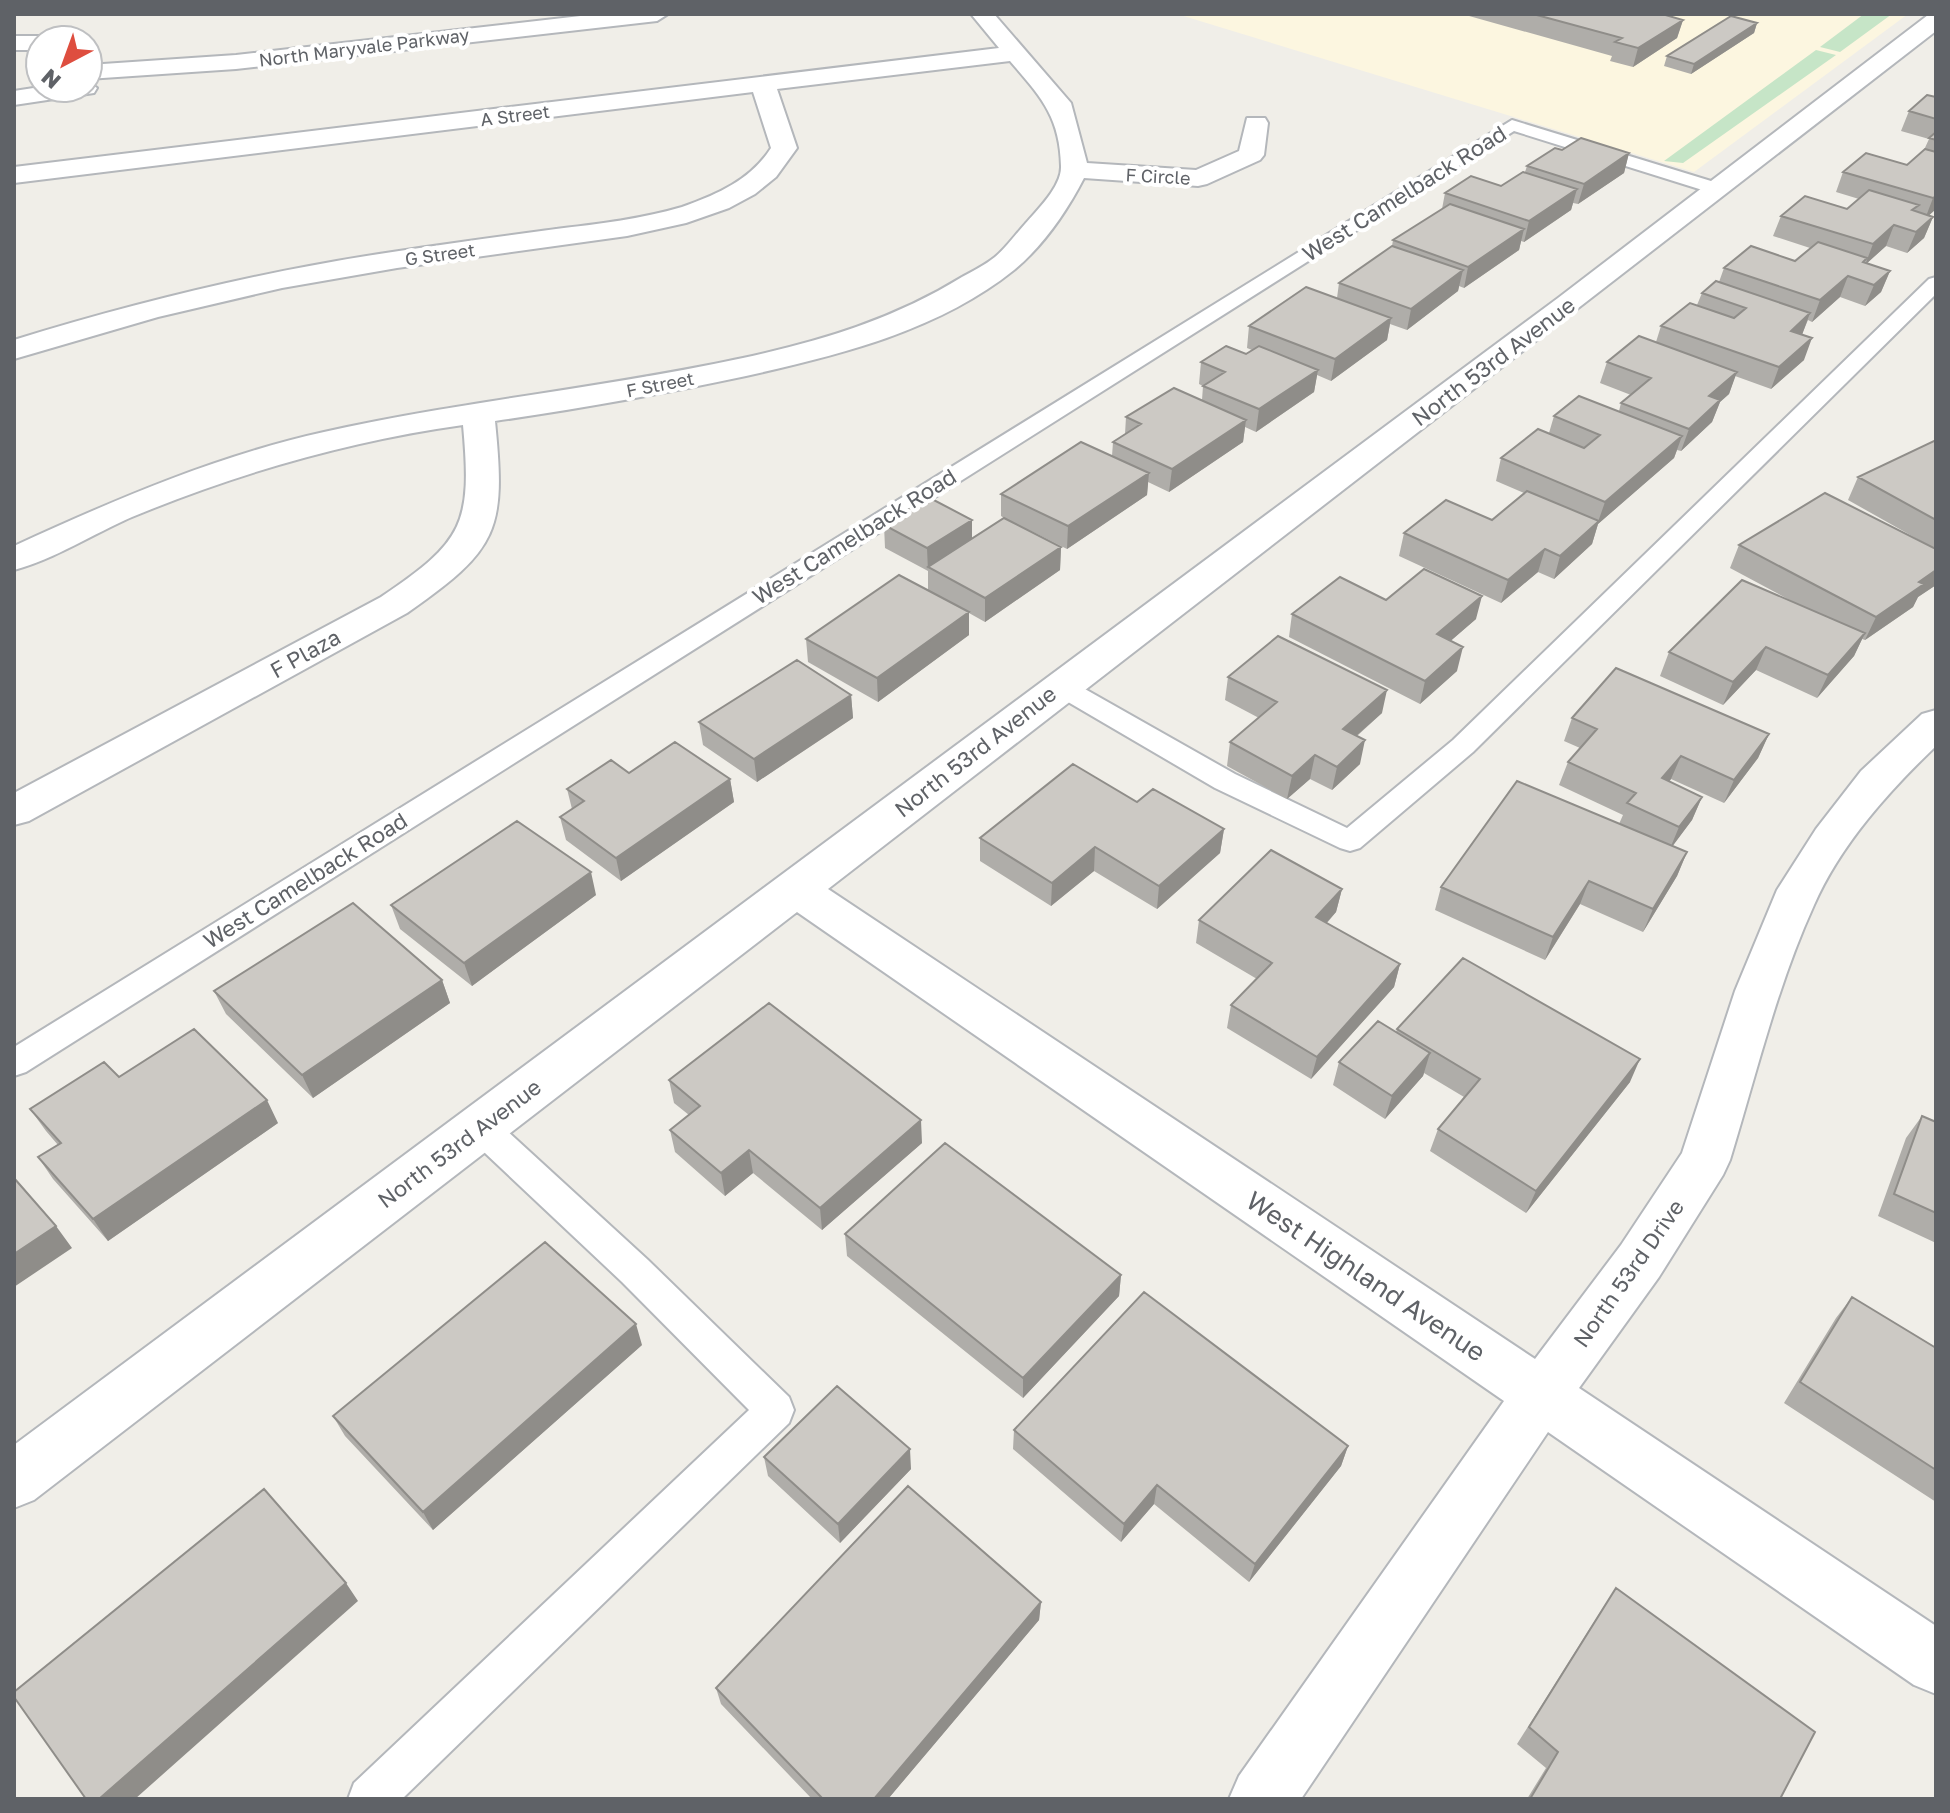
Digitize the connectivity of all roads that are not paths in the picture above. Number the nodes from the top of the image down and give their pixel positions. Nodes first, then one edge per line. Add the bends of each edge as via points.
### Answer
1 (657, 14) edge
2 (982, 14) edge
3 (1936, 20) edge
4 (1017, 53) junction
5 (166, 68) junction
6 (104, 71) edge
7 (104, 84) edge
8 (763, 85) junction
9 (1256, 123) dead end
10 (1075, 170) junction
11 (14, 175) edge
12 (1718, 189) junction
13 (1936, 283) edge
14 (14, 350) edge
15 (478, 413) junction
16 (14, 559) edge
17 (1060, 686) junction
18 (1936, 723) edge
19 (14, 811) edge
20 (796, 889) junction
21 (14, 1063) edge
22 (480, 1127) junction
23 (1541, 1395) junction
24 (14, 1480) edge
25 (1936, 1663) edge
26 (370, 1799) edge
27 (1262, 1799) edge

1 - 5 street, North Maryvale Parkway
2 - 4 street
3 - 12 street, North 53rd Avenue
4 - 8 street, A Street
4 - 10 street via 1059,103
5 - 6 street, North Maryvale Parkway
5 - 7 street, North Maryvale Parkway
8 - 11 street, A Street
8 - 14 street, G Street via 784,148 769,171 706,207 660,222 375,262 229,289
9 - 10 street, F Circle via 1251,155 1198,178
10 - 15 street, F Street via 1055,207 1005,263 933,308 876,332 685,380
12 - 17 street, North 53rd Avenue
12 - 21 lane, West Camelback Road via 1512,125
13 - 17 lane via 1463,746 1350,841 1225,781
15 - 16 street, F Street via 322,442 213,475
15 - 19 street, F Plaza via 480,522 434,578 394,605
17 - 20 street, North 53rd Avenue
18 - 23 street, North 53rd Drive via 1875,781 1793,901 1758,991 1705,1160 1640,1261
20 - 22 street, North 53rd Avenue
20 - 23 street, West Highland Avenue
22 - 24 street, North 53rd Avenue
22 - 26 lane via 775,1410
23 - 25 street, West Highland Avenue
23 - 27 street, North 53rd Drive

